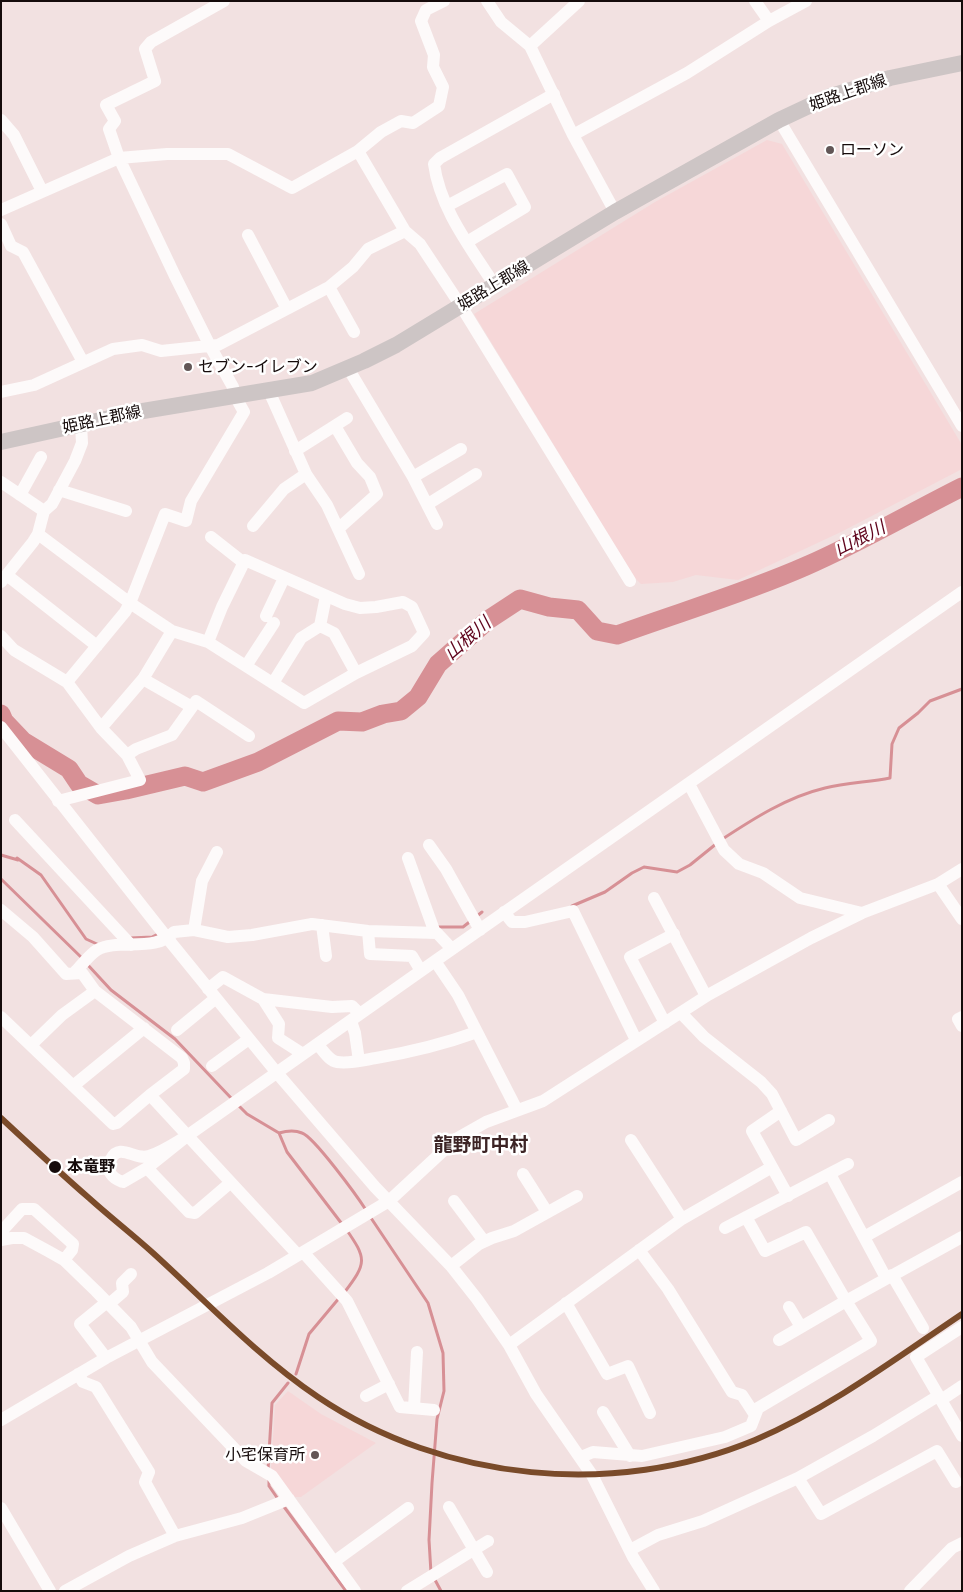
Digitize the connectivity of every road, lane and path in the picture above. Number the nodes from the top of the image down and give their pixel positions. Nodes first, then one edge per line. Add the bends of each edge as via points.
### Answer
1 (224, 1) edge
2 (444, 1) edge
3 (487, 1) edge
4 (579, 1) edge
5 (755, 1) edge
6 (806, 1) edge
7 (769, 21) junction
8 (530, 46) junction
9 (962, 63) edge
10 (554, 94) junction
11 (1, 120) edge
12 (779, 120) junction
13 (573, 135) junction
14 (358, 152) junction
15 (118, 158) junction
16 (42, 191) junction
17 (447, 206) junction
18 (1, 210) edge
19 (615, 212) junction
20 (1, 224) edge
21 (405, 231) junction
22 (248, 235) dead end
23 (467, 242) junction
24 (495, 286) junction
25 (329, 287) junction
26 (462, 306) junction
27 (287, 309) junction
28 (354, 332) dead end
29 (210, 346) junction
30 (83, 362) junction
31 (348, 368) junction
32 (269, 391) junction
33 (1, 392) edge
34 (235, 396) junction
35 (347, 418) dead end
36 (81, 424) junction
37 (335, 426) junction
38 (962, 426) edge
39 (1, 442) edge
40 (461, 449) dead end
41 (295, 450) junction
42 (41, 458) dead end
43 (306, 474) junction
44 (476, 474) dead end
45 (413, 477) junction
46 (1, 482) edge
47 (59, 490) junction
48 (20, 495) junction
49 (428, 504) junction
50 (44, 511) junction
51 (126, 511) dead end
52 (437, 524) dead end
53 (253, 526) dead end
54 (338, 529) junction
55 (38, 534) junction
56 (211, 537) dead end
57 (244, 563) junction
58 (359, 574) dead end
59 (284, 578) junction
60 (5, 579) edge
61 (630, 581) dead end
62 (962, 592) edge
63 (326, 596) junction
64 (130, 603) junction
65 (320, 626) junction
66 (172, 631) junction
67 (1, 636) edge
68 (208, 642) junction
69 (97, 646) junction
70 (246, 666) junction
71 (356, 673) junction
72 (143, 679) junction
73 (67, 682) junction
74 (272, 683) junction
75 (192, 707) junction
76 (1, 727) edge
77 (102, 728) junction
78 (249, 736) dead end
79 (127, 755) junction
80 (688, 784) junction
81 (58, 801) junction
82 (15, 820) dead end
83 (429, 845) dead end
84 (217, 852) dead end
85 (408, 858) dead end
86 (962, 869) edge
87 (938, 884) junction
88 (654, 898) dead end
89 (1, 910) edge
90 (504, 912) junction
91 (862, 913) junction
92 (962, 919) edge
93 (322, 925) junction
94 (194, 930) junction
95 (480, 930) junction
96 (368, 931) junction
97 (435, 933) junction
98 (674, 934) junction
99 (168, 939) junction
100 (131, 945) junction
101 (452, 949) junction
102 (326, 956) dead end
103 (435, 961) junction
104 (421, 971) junction
105 (75, 972) junction
106 (96, 991) junction
107 (212, 993) junction
108 (706, 996) junction
109 (263, 1000) junction
110 (681, 1013) junction
111 (1, 1017) edge
112 (355, 1017) junction
113 (962, 1017) edge
114 (665, 1023) junction
115 (962, 1026) edge
116 (144, 1028) junction
117 (176, 1030) dead end
118 (477, 1032) junction
119 (249, 1039) junction
120 (636, 1040) junction
121 (317, 1044) junction
122 (31, 1045) junction
123 (303, 1054) junction
124 (359, 1061) junction
125 (212, 1066) dead end
126 (277, 1073) junction
127 (73, 1086) junction
128 (150, 1095) junction
129 (518, 1110) junction
130 (781, 1112) junction
131 (829, 1120) dead end
132 (187, 1136) junction
133 (631, 1140) dead end
134 (848, 1164) dead end
135 (772, 1167) junction
136 (147, 1168) junction
137 (523, 1174) dead end
138 (830, 1174) junction
139 (962, 1182) edge
140 (230, 1183) junction
141 (577, 1196) dead end
142 (788, 1196) junction
143 (389, 1201) junction
144 (454, 1201) dead end
145 (547, 1212) junction
146 (14, 1216) junction
147 (746, 1217) junction
148 (682, 1219) junction
149 (725, 1228) dead end
150 (1, 1232) edge
151 (864, 1237) junction
152 (962, 1237) edge
153 (24, 1238) junction
154 (1, 1240) edge
155 (484, 1242) junction
156 (639, 1250) junction
157 (300, 1254) junction
158 (64, 1260) junction
159 (451, 1266) junction
160 (131, 1274) dead end
161 (889, 1277) junction
162 (846, 1301) junction
163 (108, 1303) junction
164 (566, 1303) junction
165 (789, 1307) dead end
166 (801, 1327) junction
167 (962, 1327) edge
168 (923, 1328) dead end
169 (139, 1340) junction
170 (779, 1340) dead end
171 (509, 1345) junction
172 (417, 1352) dead end
173 (106, 1358) junction
174 (78, 1374) junction
175 (389, 1384) junction
176 (962, 1386) edge
177 (366, 1396) dead end
178 (940, 1398) junction
179 (414, 1408) junction
180 (434, 1410) dead end
181 (603, 1412) dead end
182 (650, 1413) dead end
183 (755, 1415) junction
184 (1, 1420) edge
185 (962, 1436) edge
186 (630, 1456) junction
187 (581, 1457) junction
188 (798, 1478) junction
189 (960, 1485) edge
190 (290, 1499) junction
191 (449, 1507) dead end
192 (1, 1508) edge
193 (408, 1508) dead end
194 (174, 1536) junction
195 (488, 1542) dead end
196 (962, 1542) edge
197 (474, 1550) junction
198 (630, 1550) junction
199 (334, 1561) junction
200 (487, 1572) dead end
201 (50, 1591) edge
202 (65, 1591) edge
203 (355, 1591) edge
204 (408, 1591) edge
205 (654, 1591) edge
206 (910, 1591) edge

1 - 15 street via 151,42 144,49 155,81 106,105 115,121 109,129
2 - 14 street via 426,10 421,22 434,55 433,67 443,87 439,106 413,123 400,122
3 - 8 street via 501,22
4 - 8 street
5 - 7 street
6 - 7 street
7 - 13 street via 687,74
8 - 10 street
9 - 12 main road, 姫路上郡線 via 890,78 828,97
10 - 13 street
10 - 17 street via 434,164
11 - 16 street via 14,135
12 - 19 main road, 姫路上郡線
12 - 38 street
13 - 19 street
14 - 15 street via 292,188 228,154
14 - 21 street
15 - 16 street
15 - 29 street
16 - 18 street
17 - 23 street
17 - 23 street via 507,174 525,207
19 - 24 main road, 姫路上郡線
20 - 30 street via 11,246 23,252
21 - 25 street via 368,249
21 - 26 street via 420,244
22 - 27 street
23 - 24 street
24 - 26 main road, 姫路上郡線
25 - 27 street
25 - 28 street
26 - 31 main road, 姫路上郡線 via 396,345
26 - 61 street
27 - 29 street via 218,345
29 - 30 street via 161,351 142,345 113,349
29 - 34 street
30 - 33 street via 34,385
31 - 32 main road, 姫路上郡線 via 312,383
31 - 45 street
32 - 34 main road, 姫路上郡線
32 - 41 street
34 - 36 main road, 姫路上郡線
34 - 64 street via 244,412 191,502 186,520 165,514
35 - 37 street
36 - 39 main road, 姫路上郡線
36 - 47 street via 82,443
37 - 41 street
37 - 54 street via 378,494
40 - 45 street
41 - 43 street
42 - 48 street
43 - 53 street via 284,489
43 - 54 street
44 - 49 street
45 - 49 street
46 - 48 street
47 - 50 street
47 - 51 street
48 - 50 street
49 - 52 street
50 - 55 street
54 - 58 street
55 - 60 street
55 - 64 street
56 - 57 street
57 - 59 street via 245,560
57 - 68 street
59 - 63 street
59 - 70 street via 270,620
60 - 69 street
62 - 80 street
63 - 65 street
63 - 71 street via 360,608 403,602 412,607 424,633 412,646
64 - 66 street
64 - 69 street
65 - 71 street via 334,633
65 - 74 street via 301,638
66 - 68 street
66 - 72 street
67 - 73 street via 14,650
68 - 70 street
69 - 73 street
70 - 74 street
71 - 74 street via 304,703
72 - 75 street
72 - 77 street
73 - 77 street
75 - 78 street via 196,701
75 - 79 street via 172,735
76 - 81 street
77 - 79 street
79 - 81 street via 140,780
80 - 90 street
80 - 91 street via 724,850 738,864 763,873 800,898
81 - 99 street
82 - 100 street
83 - 95 street
84 - 94 street via 202,881
85 - 97 street
86 - 87 street
87 - 91 street
87 - 92 street
88 - 98 street
89 - 105 street via 33,937 66,974
90 - 95 street
90 - 120 street via 512,922 519,922 574,910
91 - 108 street
93 - 94 street via 228,937
93 - 96 street
93 - 102 street
94 - 99 street via 174,932
95 - 101 street
96 - 97 street
96 - 104 street via 370,954 412,956
97 - 101 street
98 - 108 street
98 - 114 street via 630,957
99 - 100 street
99 - 107 street
100 - 105 street via 97,950
101 - 103 street
103 - 104 street
103 - 118 street
104 - 112 street
105 - 106 street via 82,973
106 - 116 street
106 - 122 street via 62,1015
107 - 109 street via 223,977
107 - 117 street
107 - 119 street
108 - 110 street
109 - 112 street via 352,1006
109 - 123 street via 278,1024 278,1038
110 - 114 street
110 - 130 street via 704,1037 761,1082
111 - 122 street
112 - 121 street
112 - 124 street
113 - 115 street via 958,1019
114 - 120 street
116 - 127 street
116 - 128 street via 184,1063 184,1069
118 - 124 street via 412,1052
118 - 129 street
119 - 125 street
119 - 126 street
120 - 129 street via 543,1101
121 - 123 street
121 - 124 street via 332,1060
122 - 127 street
123 - 126 street
126 - 132 street
126 - 143 street
127 - 128 street via 113,1124
128 - 132 street
129 - 143 street via 486,1122 456,1139
130 - 131 street via 796,1140
130 - 135 street via 752,1131
132 - 136 street
132 - 136 street via 147,1157 127,1151 118,1152 108,1165 114,1179 124,1182
132 - 140 street
133 - 148 street
134 - 138 street
135 - 142 street
135 - 148 street
136 - 140 street via 189,1212 195,1213
137 - 145 street
138 - 142 street
138 - 151 street
139 - 151 street
140 - 157 street
141 - 145 street
142 - 147 street
143 - 157 street
143 - 159 street
144 - 155 street
145 - 155 street via 514,1231
146 - 150 street
146 - 153 street
146 - 158 street via 29,1208 42,1215 73,1244
147 - 149 street
147 - 162 street via 765,1252 806,1232
148 - 156 street
151 - 161 street
152 - 161 street
153 - 154 street
153 - 158 street
155 - 159 street
156 - 164 street
156 - 183 street via 668,1289 732,1392 742,1395
157 - 169 street
157 - 175 street via 347,1301
158 - 163 street
159 - 171 street
160 - 163 street via 122,1283 123,1292
161 - 162 street
161 - 168 street
162 - 166 street
162 - 183 street via 870,1341 758,1408
163 - 169 street
163 - 173 street via 80,1324
164 - 171 street
164 - 182 street via 607,1374 628,1366
165 - 166 street
166 - 170 street
167 - 178 street via 916,1357
169 - 173 street
169 - 190 street via 152,1362 246,1461 272,1476
171 - 187 street via 536,1394
172 - 179 street
173 - 174 street
174 - 184 street
174 - 194 street via 83,1382 96,1387 149,1472 145,1482
175 - 177 street
175 - 179 street via 400,1407
176 - 178 street
178 - 185 street
178 - 188 street
179 - 180 street
181 - 186 street
183 - 186 street via 751,1426 725,1437
186 - 187 street via 593,1452
187 - 198 street
188 - 189 street via 821,1514 937,1451
188 - 198 street via 703,1521 658,1535
190 - 194 street via 242,1518
190 - 199 street
191 - 197 street
192 - 201 street
193 - 199 street
194 - 202 street
195 - 197 street
196 - 206 street
197 - 200 street
197 - 204 street
198 - 205 street
199 - 203 street

